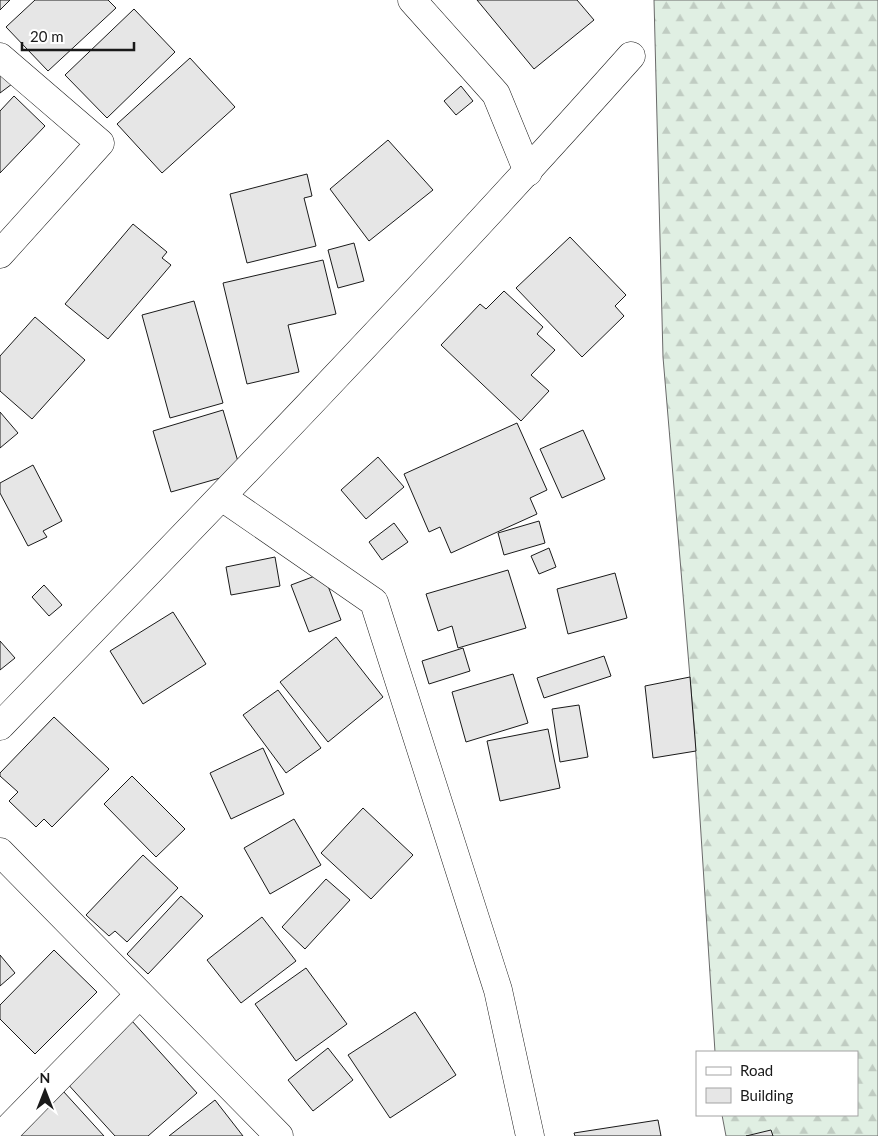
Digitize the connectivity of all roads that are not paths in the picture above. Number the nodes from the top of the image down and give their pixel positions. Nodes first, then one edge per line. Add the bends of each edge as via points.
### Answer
1 (412, 0) edge
2 (0, 56) edge
3 (631, 56) dead end
4 (528, 172) junction
5 (0, 254) edge
6 (222, 496) junction
7 (0, 726) edge
8 (0, 852) edge
9 (140, 995) junction
10 (1, 1136) edge
11 (279, 1136) edge
12 (530, 1136) edge

1 - 4 street via 496,94
2 - 5 street via 100,143
3 - 4 street
4 - 6 street
6 - 7 street
6 - 12 street via 374,602 498,990
8 - 9 street
9 - 10 street
9 - 11 street

